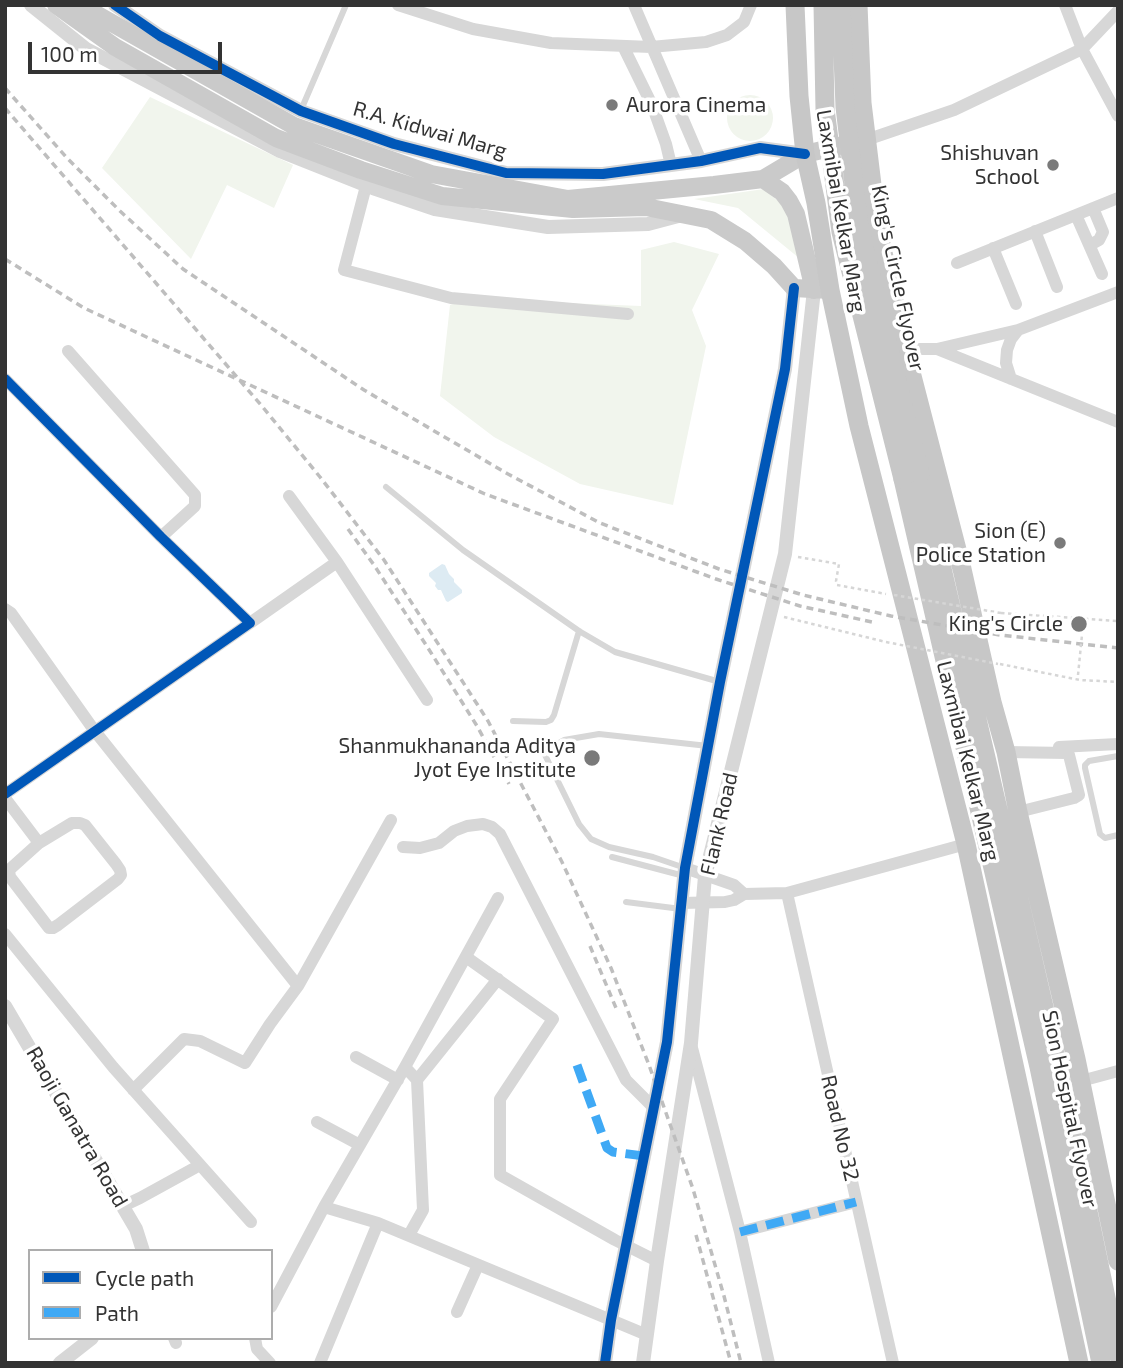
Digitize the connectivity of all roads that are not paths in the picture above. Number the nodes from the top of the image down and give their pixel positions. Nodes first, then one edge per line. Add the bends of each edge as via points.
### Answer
1 (31, 5) edge
2 (56, 5) edge
3 (83, 5) edge
4 (115, 5) edge
5 (346, 5) edge
6 (634, 5) edge
7 (751, 5) edge
8 (795, 5) edge
9 (823, 5) edge
10 (841, 5) edge
11 (858, 5) edge
12 (1065, 5) edge
13 (405, 6) edge
14 (1118, 11) edge
15 (623, 46) junction
16 (652, 47) junction
17 (1082, 49) junction
18 (300, 111) junction
19 (1118, 116) edge
20 (866, 140) junction
21 (805, 154) junction
22 (701, 160) junction
23 (671, 165) junction
24 (763, 178) junction
25 (366, 186) junction
26 (1118, 198) edge
27 (1093, 208) junction
28 (683, 214) junction
29 (1076, 215) junction
30 (1035, 231) junction
31 (1090, 245) junction
32 (993, 248) junction
33 (957, 263) dead end
34 (1102, 274) dead end
35 (1057, 287) dead end
36 (794, 288) junction
37 (822, 290) junction
38 (1118, 292) edge
39 (1016, 304) dead end
40 (628, 314) dead end
41 (1018, 330) junction
42 (905, 349) junction
43 (937, 349) junction
44 (68, 351) dead end
45 (5, 379) edge
46 (1011, 379) junction
47 (1118, 422) edge
48 (912, 477) junction
49 (386, 487) dead end
50 (289, 496) dead end
51 (921, 517) junction
52 (161, 537) junction
53 (337, 562) junction
54 (962, 569) junction
55 (896, 590) junction
56 (5, 609) edge
57 (250, 623) junction
58 (579, 631) junction
59 (720, 682) junction
60 (427, 700) dead end
61 (513, 721) dead end
62 (94, 730) junction
63 (1118, 744) edge
64 (708, 746) junction
65 (1004, 748) junction
66 (1118, 756) edge
67 (5, 796) edge
68 (1019, 816) junction
69 (391, 820) dead end
70 (1118, 835) edge
71 (965, 840) junction
72 (39, 843) junction
73 (403, 847) dead end
74 (612, 857) dead end
75 (1001, 863) junction
76 (684, 872) junction
77 (705, 876) junction
78 (787, 893) junction
79 (744, 894) junction
80 (498, 898) dead end
81 (626, 902) dead end
82 (703, 903) junction
83 (681, 906) junction
84 (5, 934) edge
85 (466, 957) junction
86 (498, 979) junction
87 (298, 986) junction
88 (5, 1006) edge
89 (691, 1043) junction
90 (355, 1057) dead end
91 (405, 1067) junction
92 (1118, 1071) edge
93 (398, 1080) junction
94 (416, 1080) junction
95 (1081, 1081) junction
96 (133, 1090) junction
97 (654, 1108) junction
98 (317, 1122) dead end
99 (360, 1145) junction
100 (200, 1165) junction
101 (856, 1202) junction
102 (123, 1206) junction
103 (324, 1207) junction
104 (251, 1222) dead end
105 (378, 1223) junction
106 (740, 1232) junction
107 (409, 1235) junction
108 (626, 1246) junction
109 (142, 1249) edge
110 (1117, 1252) edge
111 (657, 1261) junction
112 (478, 1265) junction
113 (273, 1303) edge
114 (457, 1312) dead end
115 (611, 1320) junction
116 (647, 1335) junction
117 (89, 1340) edge
118 (255, 1340) edge
119 (1118, 1355) edge
120 (60, 1363) edge
121 (270, 1363) edge
122 (320, 1363) edge
123 (605, 1363) edge
124 (643, 1363) edge
125 (769, 1363) edge
126 (892, 1363) edge
127 (1079, 1363) edge
128 (1101, 1363) edge

1 - 25 street via 86,49 280,151
2 - 28 main road via 115,47 276,138 360,170 442,196 573,209 646,207
3 - 24 main road via 294,126 431,174 568,199
4 - 18 street, R.A. Kidwai Marg via 160,36
5 - 18 lane
6 - 16 street
7 - 16 street via 744,22 727,35 706,42
8 - 21 highway, Laxmibai Kelkar Marg
9 - 48 highway, King's Circle Flyover, bridge via 825,109 841,232
10 - 48 highway, King's Circle Flyover, bridge via 845,107 859,227
11 - 20 highway, Laxmibai Kelkar Marg
12 - 17 street
13 - 15 street via 473,29 551,43
14 - 17 street
15 - 16 street
15 - 23 street via 652,105
16 - 22 street
17 - 19 street
17 - 20 street via 954,110
18 - 23 street, R.A. Kidwai Marg via 394,144 506,173 603,174
20 - 21 main road
20 - 42 highway, Laxmibai Kelkar Marg via 877,226
21 - 22 street, R.A. Kidwai Marg via 760,148
21 - 24 main road
21 - 37 highway, Laxmibai Kelkar Marg via 816,203
22 - 23 street, R.A. Kidwai Marg
24 - 37 main road via 782,192 796,214
25 - 28 street via 435,209 548,227 648,224
25 - 40 street via 344,270 451,298
26 - 27 street
27 - 29 street
27 - 31 street via 1103,232
28 - 36 main road via 711,220 745,241
29 - 30 street
29 - 31 street
30 - 32 street
30 - 35 street
31 - 34 street
32 - 33 street
32 - 39 street
36 - 37 main road
36 - 59 street via 785,369
37 - 55 highway, Laxmibai Kelkar Marg
37 - 77 street, Flank Road via 785,554
38 - 41 street
41 - 43 street
41 - 46 street via 1007,349
42 - 43 street
42 - 54 highway, Laxmibai Kelkar Marg
43 - 46 street
44 - 52 street via 195,495 195,506
45 - 52 street
46 - 47 street
48 - 51 highway
49 - 58 lane via 463,550
50 - 53 street
51 - 54 highway
51 - 55 highway
51 - 75 highway
52 - 57 street
53 - 57 street
53 - 60 street
54 - 65 highway, Laxmibai Kelkar Marg
55 - 71 highway, Laxmibai Kelkar Marg
56 - 62 street
57 - 62 street
58 - 59 lane via 615,652
58 - 61 lane via 555,715 546,722
59 - 64 street
62 - 67 street
62 - 87 street
63 - 65 street
64 - 76 street
64 - 76 lane via 599,734 564,740 545,755 591,839 653,857
65 - 68 highway, Laxmibai Kelkar Marg
65 - 68 street via 1067,752 1079,795
66 - 70 lane via 1085,765 1100,834 1105,838
67 - 72 street
68 - 75 highway
68 - 95 highway, Laxmibai Kelkar Marg
69 - 87 street
71 - 75 highway
71 - 78 street
71 - 127 highway, Laxmibai Kelkar Marg
72 - 72 street via 9,873 48,928 121,875 80,823
73 - 97 street via 439,843 467,826 483,824 500,834 626,1080
74 - 76 lane
75 - 119 highway, Sion Hospital Flyover via 1057,1063
75 - 128 highway, Sion Hospital Flyover
76 - 77 street
76 - 83 street
77 - 79 street via 734,885
77 - 82 street, Flank Road
78 - 79 street
78 - 101 street, Road No 32
79 - 82 street via 725,902
80 - 85 street
81 - 83 lane
82 - 83 street
82 - 89 street, Flank Road
83 - 97 street via 667,1042
84 - 96 street
85 - 86 street
85 - 91 street
86 - 94 street
86 - 108 street via 553,1019 500,1099 500,1175
87 - 96 street via 245,1063 200,1041 184,1039
88 - 102 street, Raoji Ganatra Road
89 - 106 street
89 - 111 street, Flank Road
90 - 93 street
91 - 93 street
91 - 94 street
92 - 95 street
93 - 99 street
94 - 107 street via 423,1210
95 - 110 highway, Laxmibai Kelkar Marg
96 - 100 street
97 - 108 street
98 - 99 street
99 - 103 street
100 - 102 street
100 - 104 street
101 - 106 street
101 - 126 street, Road No 32
102 - 109 street, Raoji Ganatra Road
103 - 105 street
103 - 113 street
105 - 107 street
105 - 122 street
106 - 125 street
107 - 112 street
108 - 111 street
108 - 115 street
111 - 116 street, Flank Road
112 - 114 street
112 - 115 street
115 - 116 street
115 - 123 street
116 - 124 street, Flank Road
117 - 120 street
118 - 121 street

